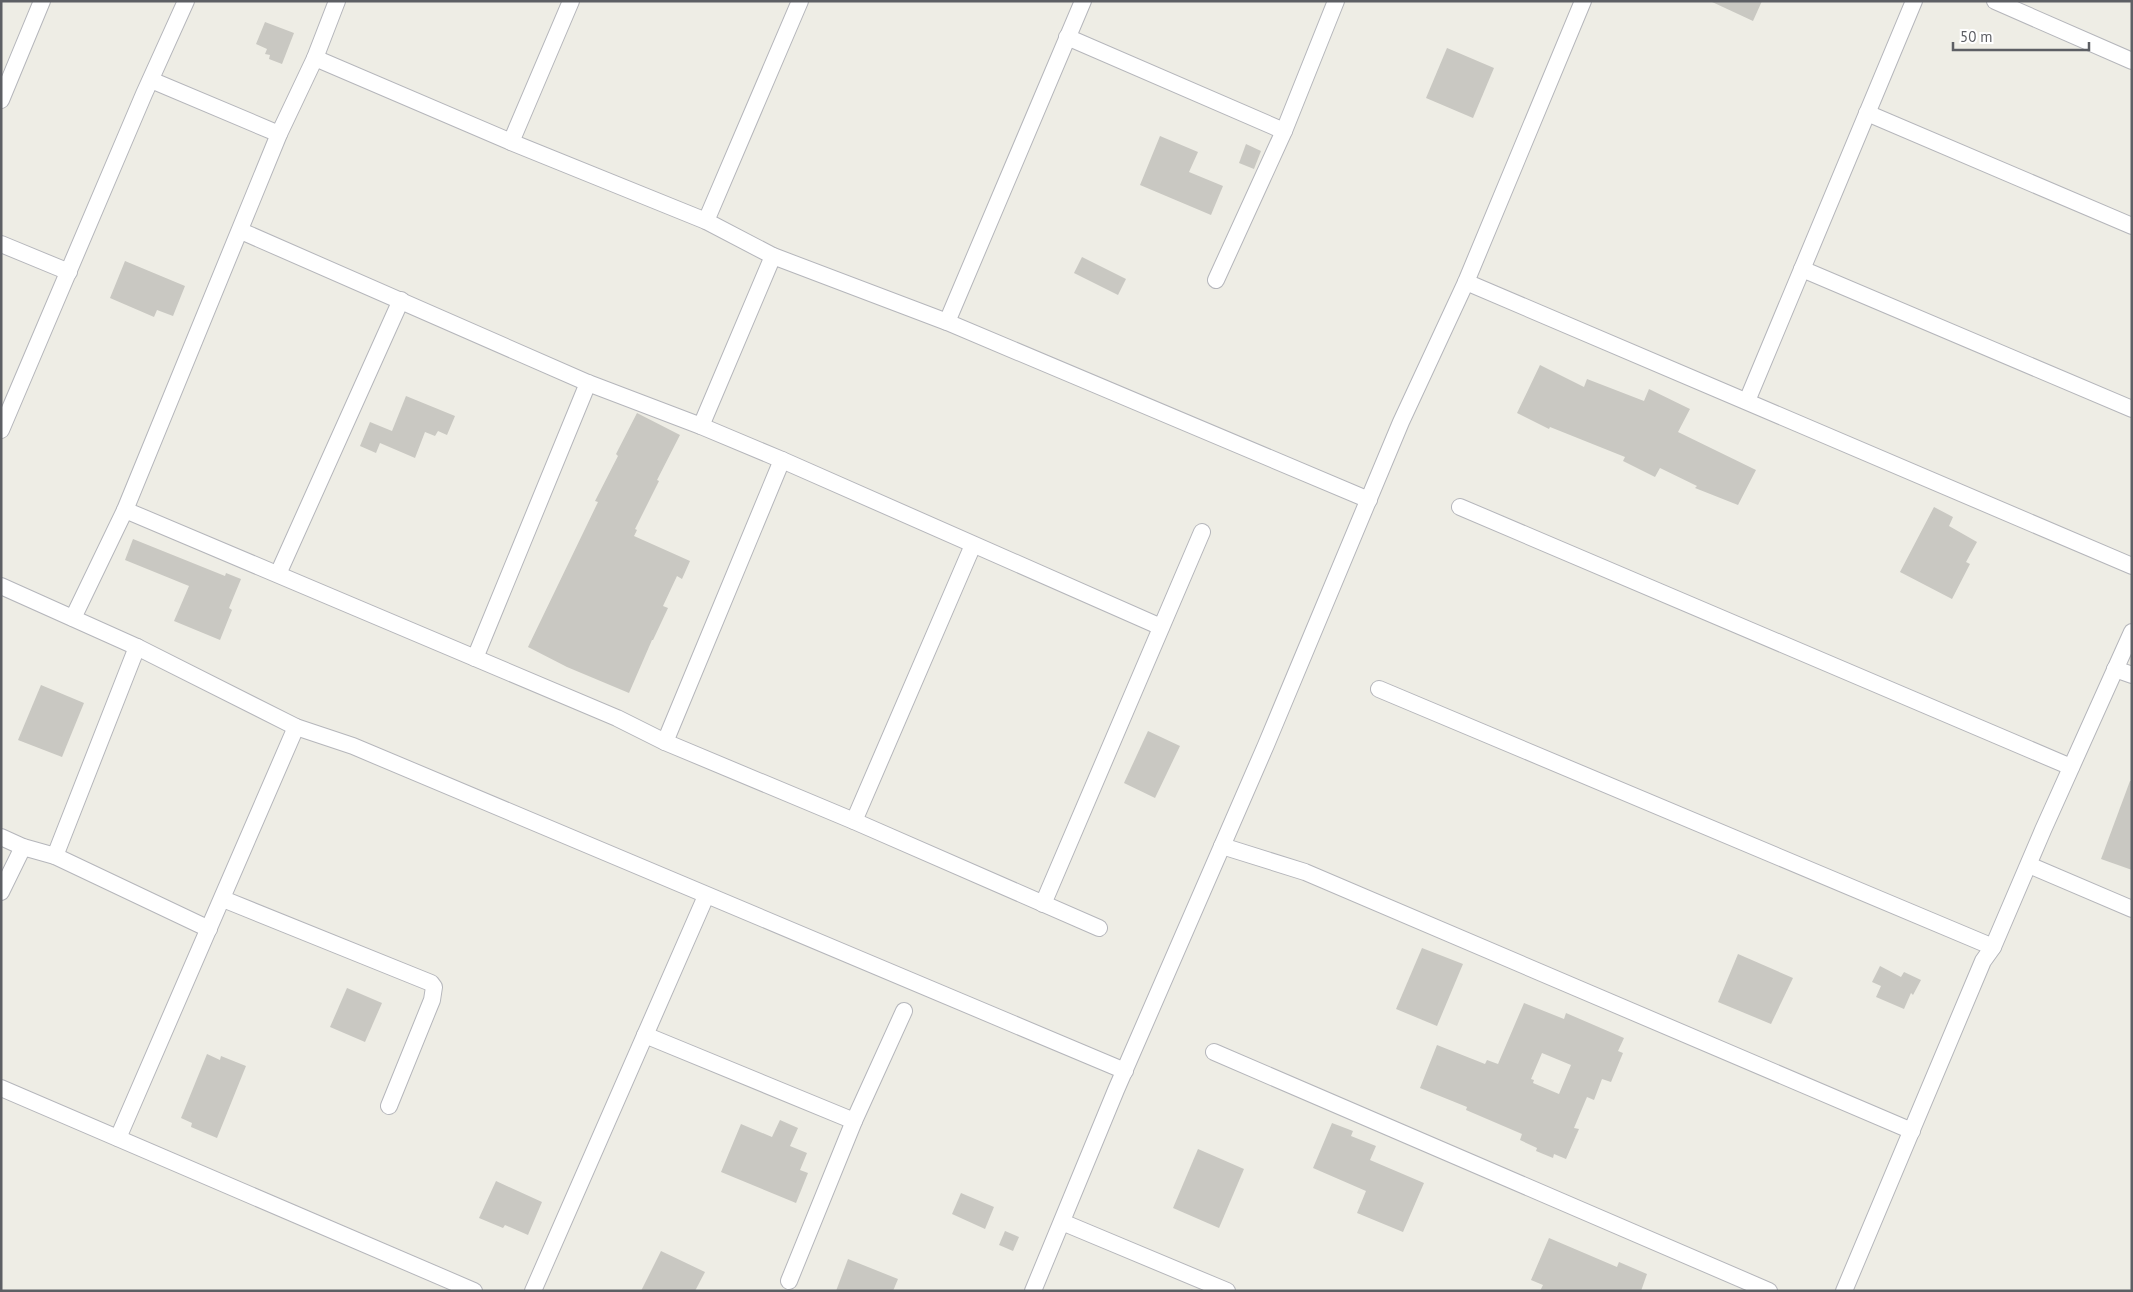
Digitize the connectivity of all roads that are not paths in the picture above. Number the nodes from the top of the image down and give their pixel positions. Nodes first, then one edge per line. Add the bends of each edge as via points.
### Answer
1 (42, 1) edge
2 (186, 1) edge
3 (337, 1) edge
4 (571, 1) edge
5 (800, 1) edge
6 (1083, 1) edge
7 (1336, 1) edge
8 (1583, 1) edge
9 (1914, 1) edge
10 (1995, 1) edge
11 (1067, 37) junction
12 (315, 58) junction
13 (2132, 61) edge
14 (151, 80) junction
15 (1, 100) edge
16 (1867, 112) junction
17 (1284, 131) junction
18 (279, 134) junction
19 (512, 142) junction
20 (706, 221) junction
21 (2132, 226) edge
22 (241, 231) junction
23 (1, 244) edge
24 (773, 256) junction
25 (1802, 269) junction
26 (69, 272) junction
27 (1216, 280) dead end
28 (1466, 282) junction
29 (401, 300) junction
30 (947, 322) junction
31 (588, 383) junction
32 (1747, 401) junction
33 (2132, 408) edge
34 (701, 426) junction
35 (1, 430) edge
36 (782, 460) junction
37 (1369, 500) junction
38 (1460, 507) dead end
39 (125, 510) junction
40 (1202, 532) dead end
41 (973, 545) junction
42 (2132, 566) edge
43 (278, 574) junction
44 (1, 586) edge
45 (73, 618) junction
46 (1161, 627) junction
47 (2132, 632) edge
48 (137, 647) junction
49 (475, 658) junction
50 (2115, 669) junction
51 (2132, 675) edge
52 (1379, 689) dead end
53 (296, 726) junction
54 (665, 742) junction
55 (2072, 766) junction
56 (854, 821) junction
57 (1, 837) edge
58 (1222, 846) junction
59 (22, 847) junction
60 (56, 856) junction
61 (2029, 865) junction
62 (1, 892) edge
63 (706, 896) junction
64 (223, 899) junction
65 (1043, 904) junction
66 (2132, 909) edge
67 (1099, 928) dead end
68 (209, 929) junction
69 (1993, 948) junction
70 (904, 1011) dead end
71 (645, 1035) junction
72 (1214, 1052) dead end
73 (1125, 1071) junction
74 (1, 1088) edge
75 (389, 1106) dead end
76 (854, 1121) junction
77 (1912, 1130) junction
78 (118, 1138) junction
79 (1062, 1222) junction
80 (788, 1281) dead end
81 (474, 1291) edge
82 (533, 1291) edge
83 (1033, 1291) edge
84 (1227, 1291) edge
85 (1769, 1291) edge
86 (1844, 1291) edge

1 - 15 street
2 - 14 street
3 - 12 street
4 - 19 street
5 - 20 street
6 - 11 street
7 - 17 street
8 - 28 street
9 - 16 street
10 - 13 street
11 - 17 street
11 - 30 street
12 - 18 street
12 - 19 street
14 - 18 street
14 - 26 street
16 - 21 street
16 - 25 street
17 - 27 street
18 - 22 street
19 - 20 street
20 - 24 street
22 - 29 street
22 - 39 street
23 - 26 street
24 - 30 street
24 - 34 street
25 - 32 street
25 - 33 street
26 - 35 street
28 - 32 street
28 - 37 street
29 - 31 street
29 - 43 street
30 - 37 street
31 - 34 street
31 - 49 street
32 - 42 street
34 - 36 street
36 - 41 street
36 - 54 street
37 - 58 street
38 - 55 street
39 - 43 street
39 - 45 street
40 - 46 street
41 - 46 street
41 - 56 street
43 - 49 street
44 - 45 street
45 - 48 street
46 - 65 street
47 - 50 street
48 - 53 street
48 - 60 street
49 - 54 street via 617,718
50 - 51 street
50 - 55 street
52 - 69 street
53 - 63 street via 353,746
53 - 64 street
54 - 56 street
55 - 61 street
56 - 65 street
57 - 59 street
58 - 73 street
58 - 77 street via 1305,872
59 - 60 street
59 - 62 street
60 - 68 street
61 - 66 street
61 - 69 street
63 - 71 street
63 - 73 street
64 - 68 street
64 - 75 street via 431,983 434,987 432,1000
65 - 67 street
68 - 78 street
69 - 77 street via 1983,961
70 - 76 street
71 - 76 street
71 - 82 street
72 - 85 street
73 - 79 street
74 - 78 street
76 - 80 street
77 - 86 street
78 - 81 street
79 - 83 street
79 - 84 street

